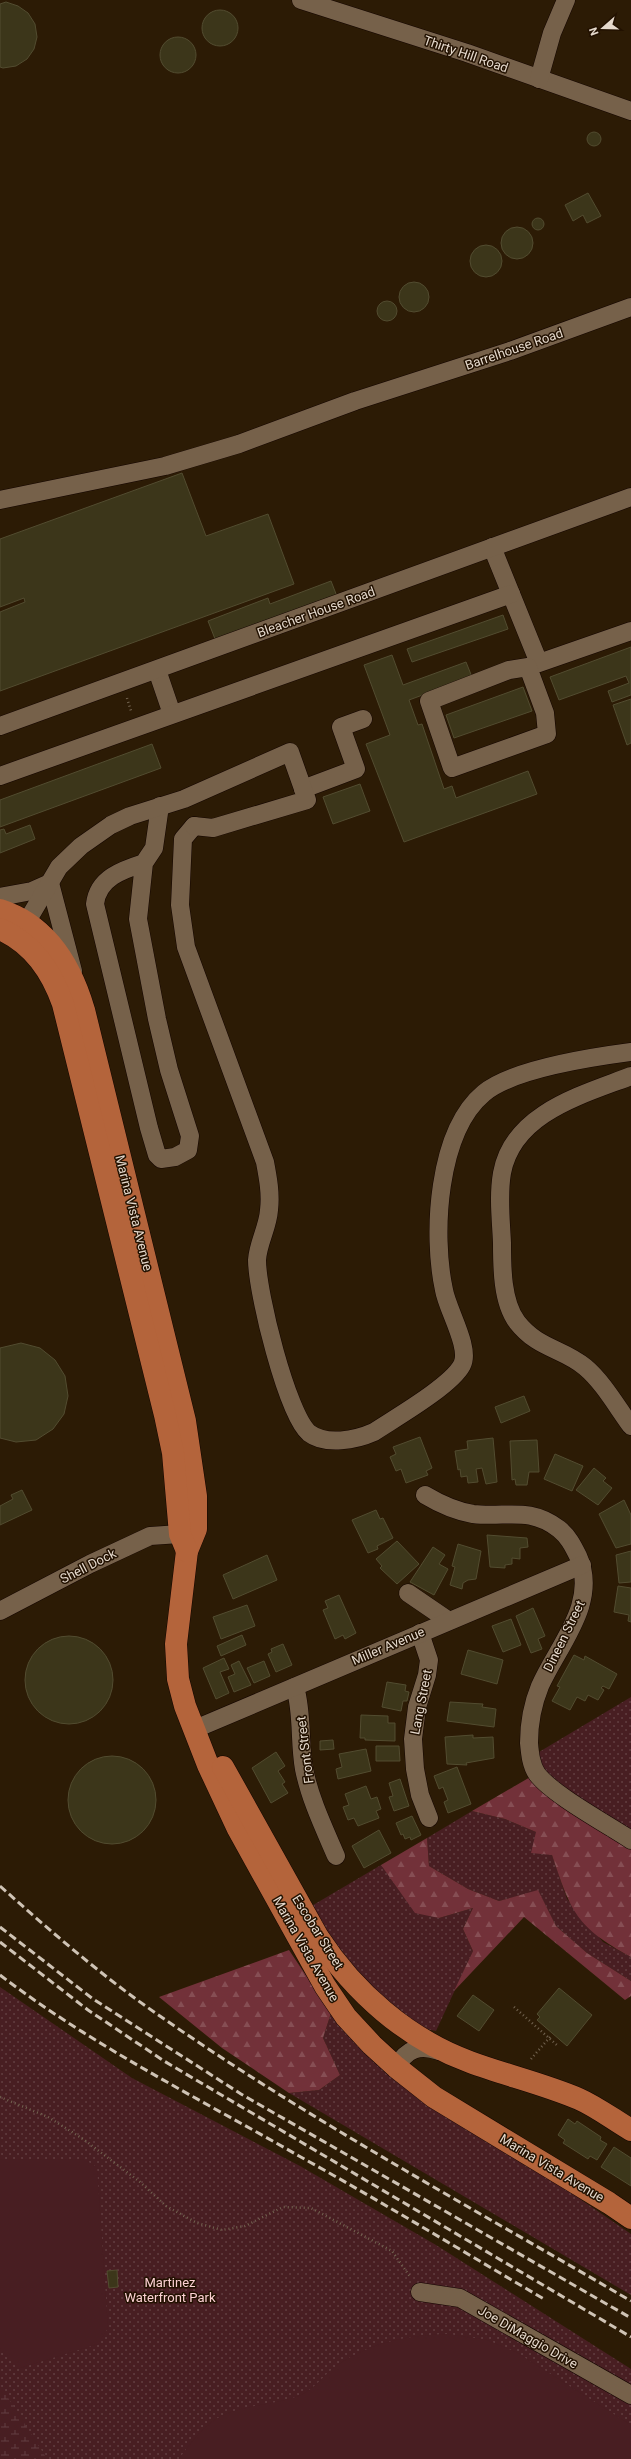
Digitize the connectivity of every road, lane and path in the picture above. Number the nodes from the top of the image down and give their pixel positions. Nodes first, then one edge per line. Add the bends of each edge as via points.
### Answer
1 (301, 0) edge
2 (566, 0) edge
3 (539, 78) junction
4 (631, 111) edge
5 (631, 307) edge
6 (631, 497) edge
7 (0, 500) edge
8 (492, 547) junction
9 (511, 594) junction
10 (631, 631) edge
11 (528, 667) joint
12 (159, 676) junction
13 (127, 697) dead end
14 (170, 708) junction
15 (134, 717) dead end
16 (363, 719) dead end
17 (0, 726) edge
18 (0, 776) edge
19 (303, 789) junction
20 (184, 799) junction
21 (160, 806) junction
22 (194, 826) junction
23 (144, 863) junction
24 (50, 883) junction
25 (0, 896) edge
26 (0, 910) edge
27 (15, 929) edge
28 (78, 988) junction
29 (631, 1052) edge
30 (631, 1076) edge
31 (631, 1426) edge
32 (425, 1495) dead end
33 (184, 1542) junction
34 (582, 1566) junction
35 (408, 1593) dead end
36 (7, 1608) edge
37 (448, 1621) junction
38 (420, 1633) junction
39 (294, 1687) junction
40 (195, 1729) junction
41 (429, 1818) dead end
42 (631, 1840) edge
43 (336, 1856) dead end
44 (514, 2007) dead end
45 (550, 2037) junction
46 (558, 2046) dead end
47 (531, 2059) dead end
48 (468, 2062) junction
49 (396, 2067) junction
50 (0, 2097) edge
51 (631, 2130) edge
52 (631, 2218) edge
53 (420, 2292) joint
54 (631, 2395) edge

1 - 3 street, Thirty Hill Road
2 - 3 street via 552,33
3 - 4 street, Thirty Hill Road
5 - 7 street, Barrelhouse Road via 510,352 355,401 239,444 164,466
6 - 8 street, Bleacher House Road
8 - 9 street
8 - 12 street, Bleacher House Road
9 - 10 street via 539,663
9 - 14 street via 292,674
11 - 11 street via 509,670 429,701 452,768 547,734 544,713
12 - 14 street
12 - 17 street, Bleacher House Road
13 - 15 path
14 - 18 street
16 - 19 street via 341,727 356,768
19 - 20 street via 290,752
19 - 22 street via 307,800 213,828
20 - 21 street
20 - 22 street
21 - 23 street via 154,848
21 - 24 street via 130,816 97,834 67,857
22 - 29 street via 183,839 180,905 183,934 265,1162 269,1211 257,1259 258,1280 293,1408 301,1424 310,1434 340,1440 364,1437 440,1387 462,1365 465,1355 449,1308 441,1268 442,1188 451,1144 472,1105 485,1093 517,1077 579,1060
23 - 23 street via 122,870 110,878 96,895 95,904 149,1128 157,1155 168,1160 188,1150 190,1136 169,1070 145,964 138,920
24 - 25 street via 32,891
24 - 27 street
24 - 28 street
26 - 27 main road, Marina Vista Avenue
27 - 28 main road, Marina Vista Avenue via 39,931 69,968
27 - 33 main road, Marina Vista Avenue via 56,981 64,1004 165,1415 173,1453
28 - 33 main road, Marina Vista Avenue via 186,1421 196,1496 196,1529
30 - 31 street via 560,1105 534,1121 518,1137 509,1152 502,1173 500,1195 502,1270 516,1320 536,1341 571,1359 592,1374
32 - 34 street, Dineen Street via 441,1504 474,1514 530,1514 545,1520 560,1530 572,1543
33 - 36 street, Shell Dock via 150,1536
33 - 40 main road, Marina Vista Avenue via 176,1644 178,1679 185,1706
34 - 37 street, Miller Avenue
34 - 42 street, Dineen Street via 586,1584 583,1604 539,1688 529,1734 530,1757 537,1773 549,1786
35 - 37 street
37 - 38 street, Miller Avenue
38 - 39 street, Miller Avenue
38 - 41 street, Lang Street via 429,1660 417,1707 413,1739 414,1768 420,1795
39 - 40 street, Miller Avenue
39 - 43 street, Front Street via 300,1711 302,1748 309,1789
40 - 48 main road, Escobar Street via 228,1775 318,1937 347,1978 362,1994 400,2024
40 - 49 main road, Marina Vista Avenue via 238,1829 325,1986 346,2017
44 - 45 path
45 - 46 path
45 - 47 path
48 - 49 street via 429,2048 413,2048 408,2050
48 - 51 main road, Escobar Street via 579,2099
49 - 52 main road, Marina Vista Avenue via 434,2097
50 - 53 path via 48,2117 83,2139 140,2182 166,2206 197,2223 222,2230 245,2226 283,2207 311,2208 392,2251
53 - 54 street, Joe DiMaggio Drive via 460,2298

